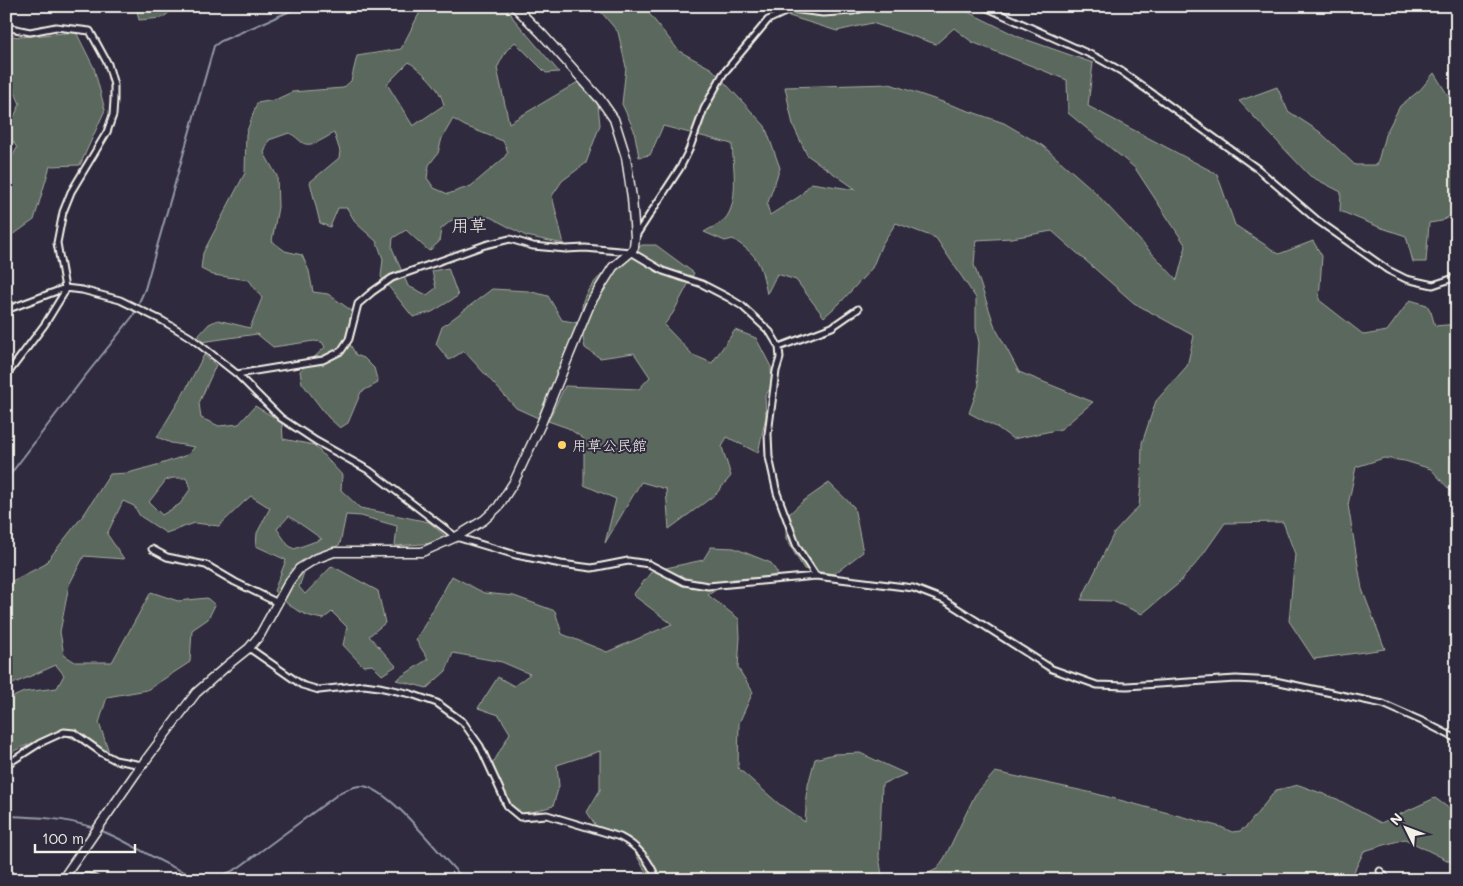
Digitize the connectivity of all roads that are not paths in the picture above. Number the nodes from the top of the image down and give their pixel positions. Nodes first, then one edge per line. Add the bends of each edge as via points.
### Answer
1 (514, 6) edge
2 (871, 6) edge
3 (983, 6) edge
4 (6, 27) edge
5 (635, 237) junction
6 (631, 252) junction
7 (1457, 277) edge
8 (65, 288) junction
9 (858, 309) dead end
10 (6, 310) edge
11 (778, 347) junction
12 (237, 374) junction
13 (6, 376) edge
14 (456, 537) junction
15 (152, 550) dead end
16 (816, 576) junction
17 (278, 602) junction
18 (250, 648) junction
19 (1457, 739) edge
20 (6, 765) edge
21 (142, 765) junction
22 (1380, 871) dead end
23 (60, 879) edge
24 (72, 880) edge
25 (96, 880) edge
26 (657, 880) edge
27 (1388, 880) edge

1 - 5 street via 600,99 614,119 626,157
2 - 5 street via 823,14 792,9 768,20 723,74 704,109 686,156
3 - 7 street via 1096,56 1121,71 1258,169 1317,220 1388,270 1406,279 1433,285
4 - 8 street via 30,32 56,27 90,31 108,64 114,85 113,115 107,132 71,192 63,212 57,243
5 - 6 street
6 - 11 street via 663,271 702,284 742,306 770,332
6 - 12 street via 533,246 510,239 485,245 392,278 372,292 358,304 349,338 341,351 323,360
6 - 14 street via 613,267 590,302 514,482 484,520
8 - 10 street
8 - 12 street via 120,300 163,321 190,337
8 - 13 street via 45,324
9 - 11 street via 832,327
11 - 16 street via 780,358 768,434 769,457 777,493 797,547
12 - 14 street via 281,418 370,471
14 - 16 street via 561,564 592,568 628,561 649,564 684,582 708,586
14 - 17 street via 422,552 334,552 299,569
15 - 17 street via 167,557 206,565
16 - 19 street via 913,588 929,593 1052,669 1097,685 1236,679 1275,681 1383,704
17 - 18 street
18 - 21 street via 196,693
18 - 26 street via 310,688 364,685 411,694 437,703 463,722 480,746 508,807 520,816 546,815 630,842 648,860
20 - 21 street via 64,732 74,733 115,760
21 - 23 street
22 - 27 street
24 - 25 street via 80,877

